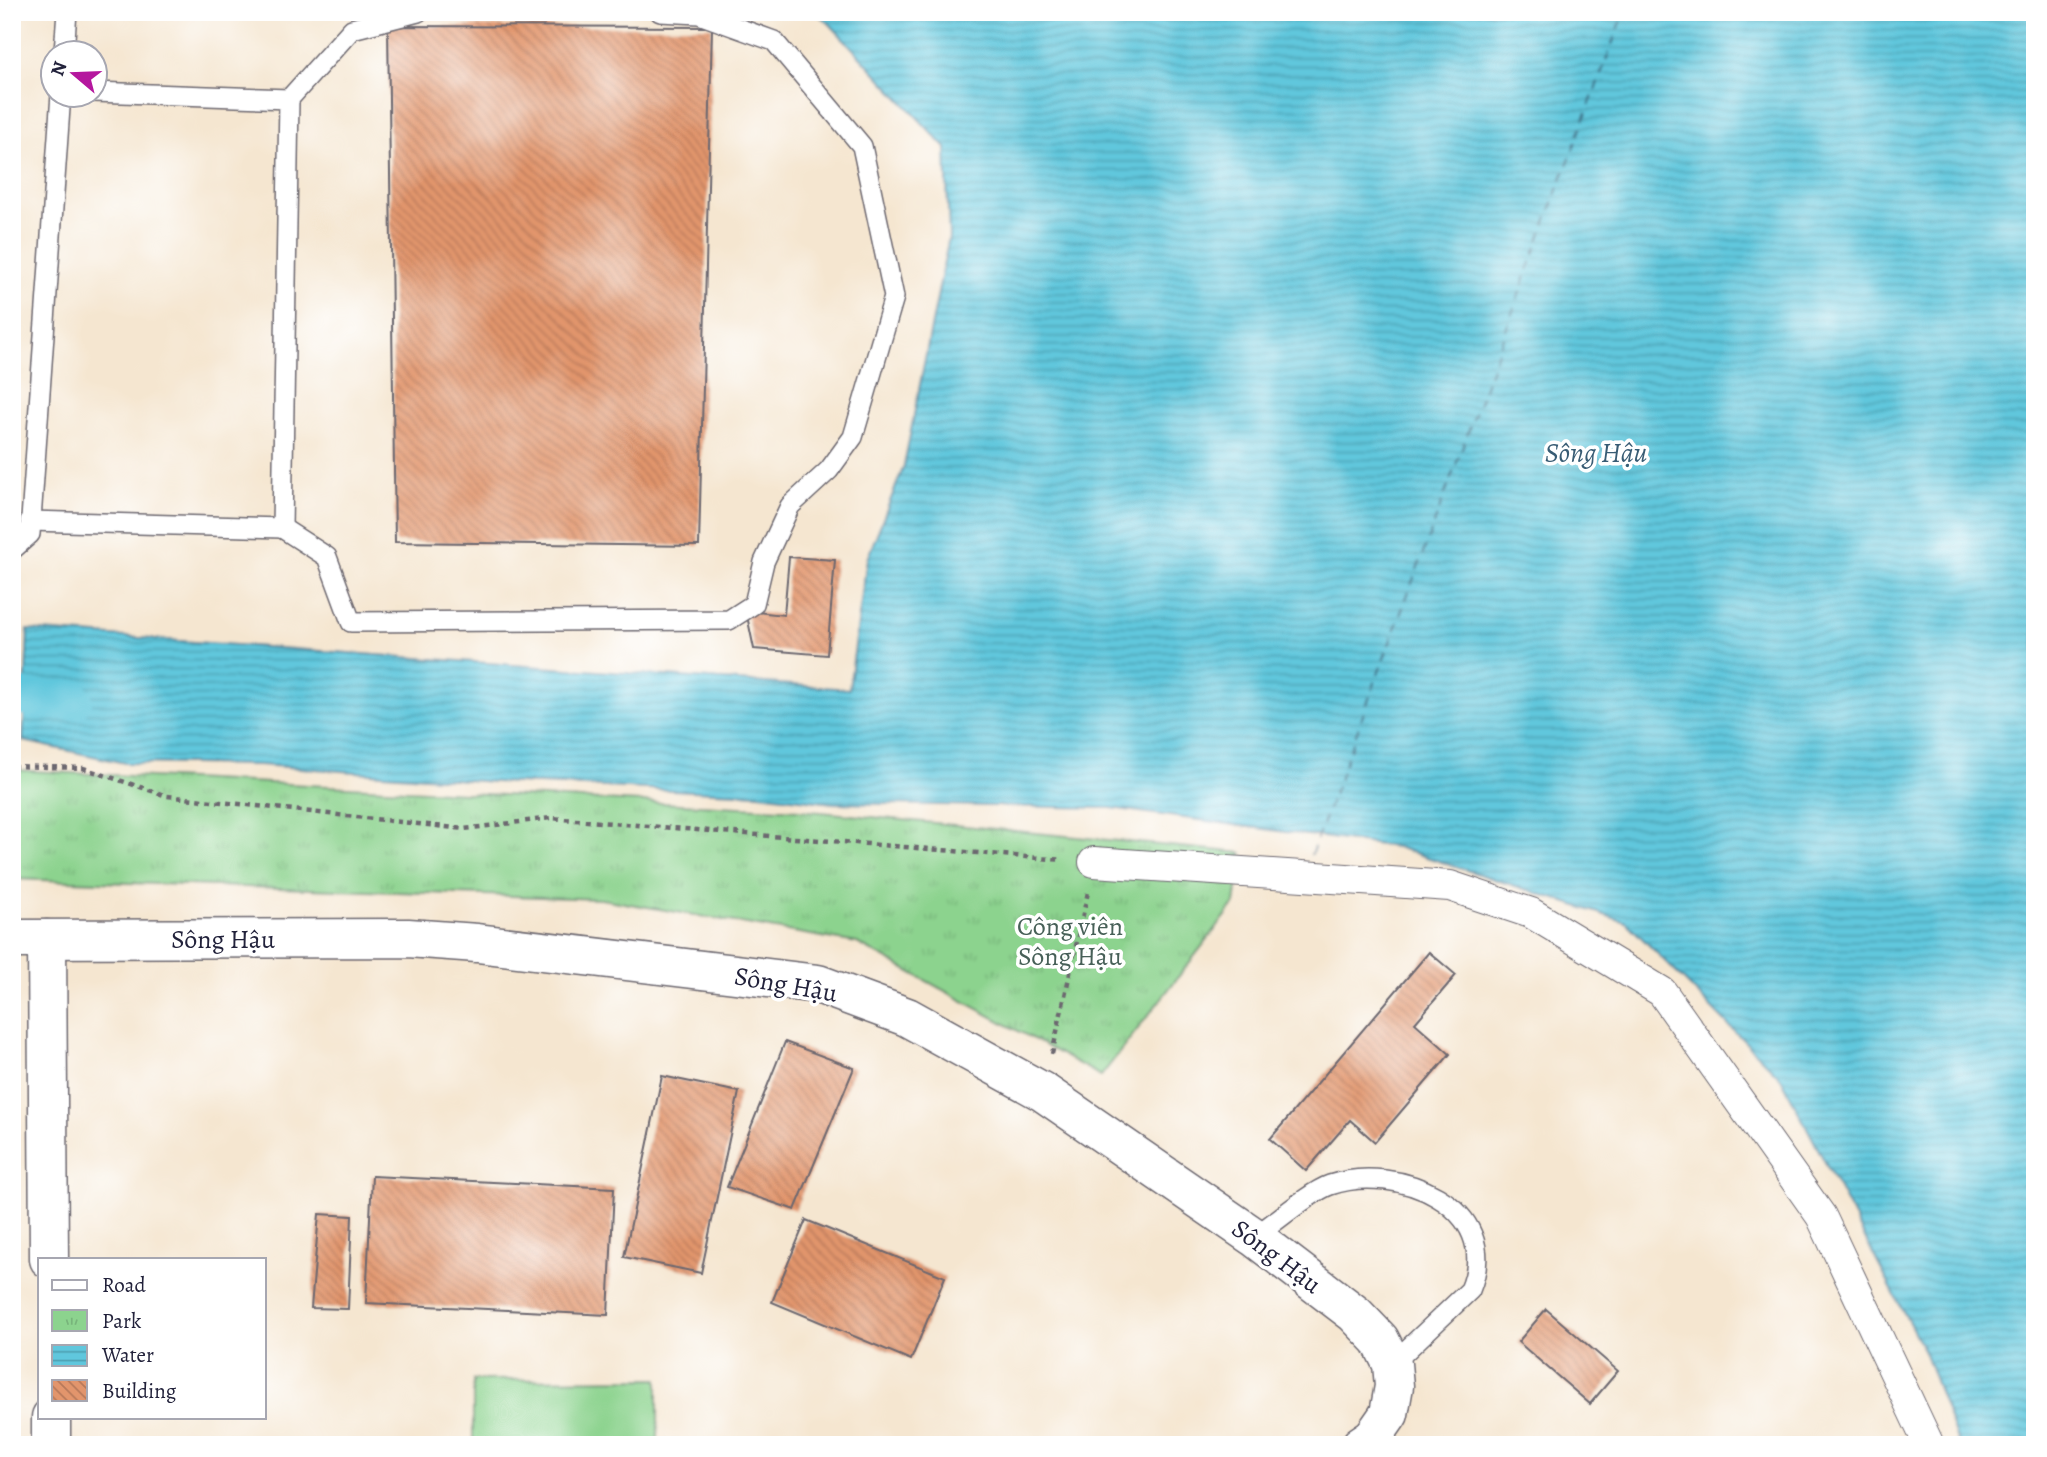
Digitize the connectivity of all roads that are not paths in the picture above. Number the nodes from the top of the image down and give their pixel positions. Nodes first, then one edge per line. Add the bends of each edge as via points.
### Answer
1 (66, 12) edge
2 (418, 12) edge
3 (660, 12) edge
4 (65, 38) edge
5 (108, 93) edge
6 (289, 99) junction
7 (60, 108) edge
8 (30, 521) junction
9 (282, 528) junction
10 (12, 550) edge
11 (1094, 862) road end
12 (30, 939) edge
13 (1254, 1237) junction
14 (49, 1258) edge
15 (1391, 1364) junction
16 (51, 1418) edge
17 (51, 1445) edge
18 (1361, 1445) edge
19 (1929, 1445) edge

1 - 4 lane
2 - 6 lane via 352,29
3 - 9 lane via 699,14 774,41 862,146 894,297 853,437 829,470 790,506 764,562 754,604 729,620 351,622 327,557
5 - 6 lane
6 - 9 lane
7 - 8 lane
8 - 9 lane
8 - 10 lane via 30,534
11 - 19 street via 1450,886 1531,913 1662,992 1821,1216
12 - 13 street, Sông Hậu via 408,938 818,984 907,1017 1043,1092
12 - 14 street
13 - 15 street, Sông Hậu via 1354,1314 1380,1340
13 - 15 lane via 1328,1185 1359,1180 1402,1184 1444,1199 1473,1232 1477,1258 1473,1282 1470,1290
15 - 18 street, Sông Hậu via 1394,1385 1389,1414 1373,1437
16 - 17 street

